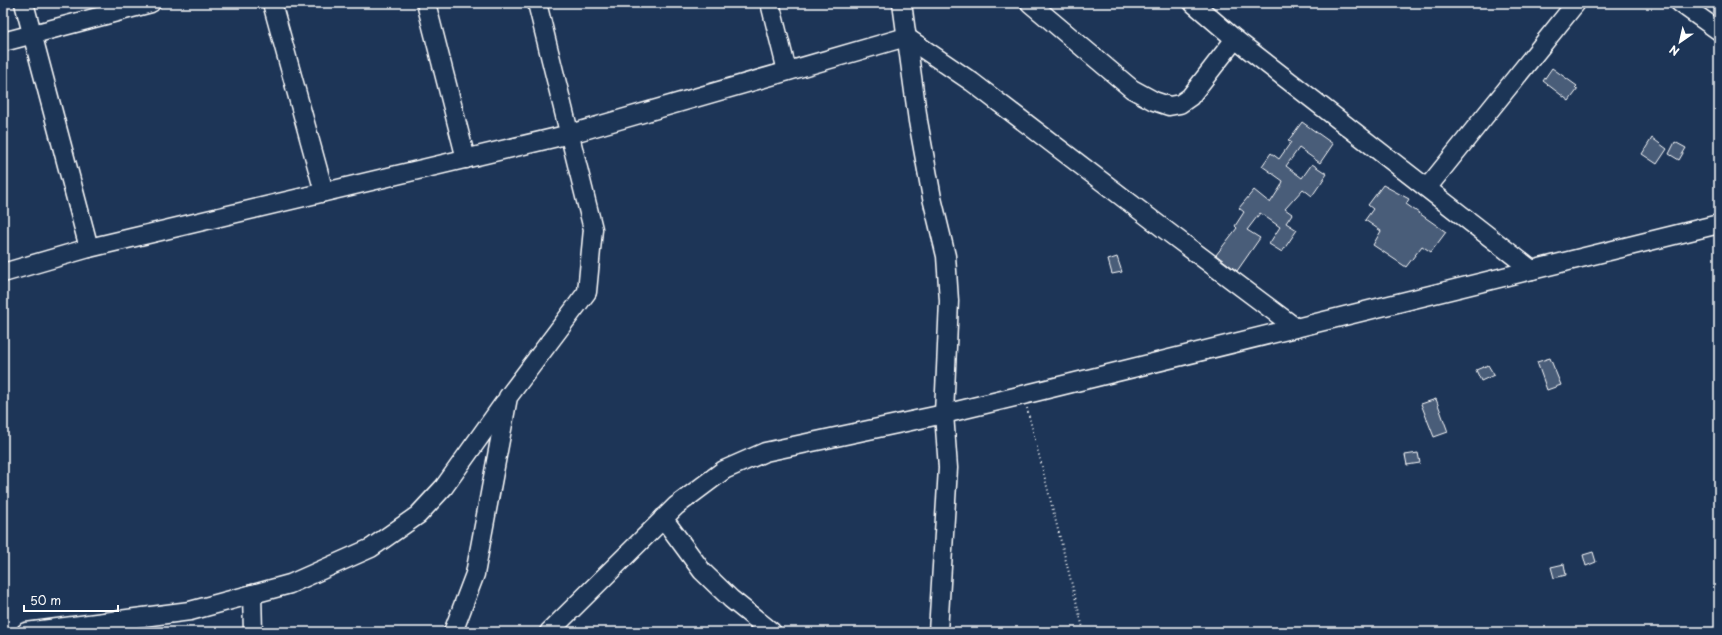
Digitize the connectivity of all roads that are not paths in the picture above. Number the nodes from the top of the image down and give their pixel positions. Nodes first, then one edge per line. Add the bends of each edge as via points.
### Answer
1 (24, 3) edge
2 (151, 3) edge
3 (272, 3) edge
4 (426, 3) edge
5 (537, 3) edge
6 (770, 3) edge
7 (902, 3) edge
8 (1030, 3) edge
9 (1193, 3) edge
10 (1576, 3) edge
11 (1690, 6) edge
12 (1719, 30) edge
13 (32, 33) junction
14 (906, 37) junction
15 (1235, 39) junction
16 (3, 42) edge
17 (788, 71) junction
18 (570, 134) junction
19 (466, 159) junction
20 (1426, 188) junction
21 (324, 192) junction
22 (1719, 224) edge
23 (90, 248) junction
24 (1532, 270) junction
25 (3, 273) edge
26 (1296, 328) junction
27 (508, 397) junction
28 (944, 414) junction
29 (663, 518) junction
30 (252, 594) junction
31 (26, 632) edge
32 (253, 632) edge
33 (454, 632) edge
34 (549, 632) edge
35 (772, 632) edge
36 (938, 632) edge

1 - 13 street
2 - 13 street
3 - 21 street
4 - 19 street
5 - 18 street
6 - 17 street
7 - 14 street
8 - 15 street via 1132,89 1169,106 1180,104 1190,97
9 - 15 street
10 - 20 street
11 - 12 street
13 - 16 street
13 - 23 street
14 - 17 street
14 - 26 street via 972,82
14 - 28 street via 930,191 946,256 948,301
15 - 20 street
17 - 18 street
18 - 19 street
18 - 27 street via 593,229 587,292
19 - 21 street
20 - 24 street
21 - 23 street
22 - 24 street
23 - 25 street
24 - 26 street
26 - 28 street
27 - 30 street via 444,488 418,515 371,548 290,584
27 - 33 street via 475,574
28 - 29 street via 765,452 724,470
28 - 36 street via 948,468
29 - 34 street
29 - 35 street via 702,571 731,599
30 - 31 street via 190,611
30 - 32 street

